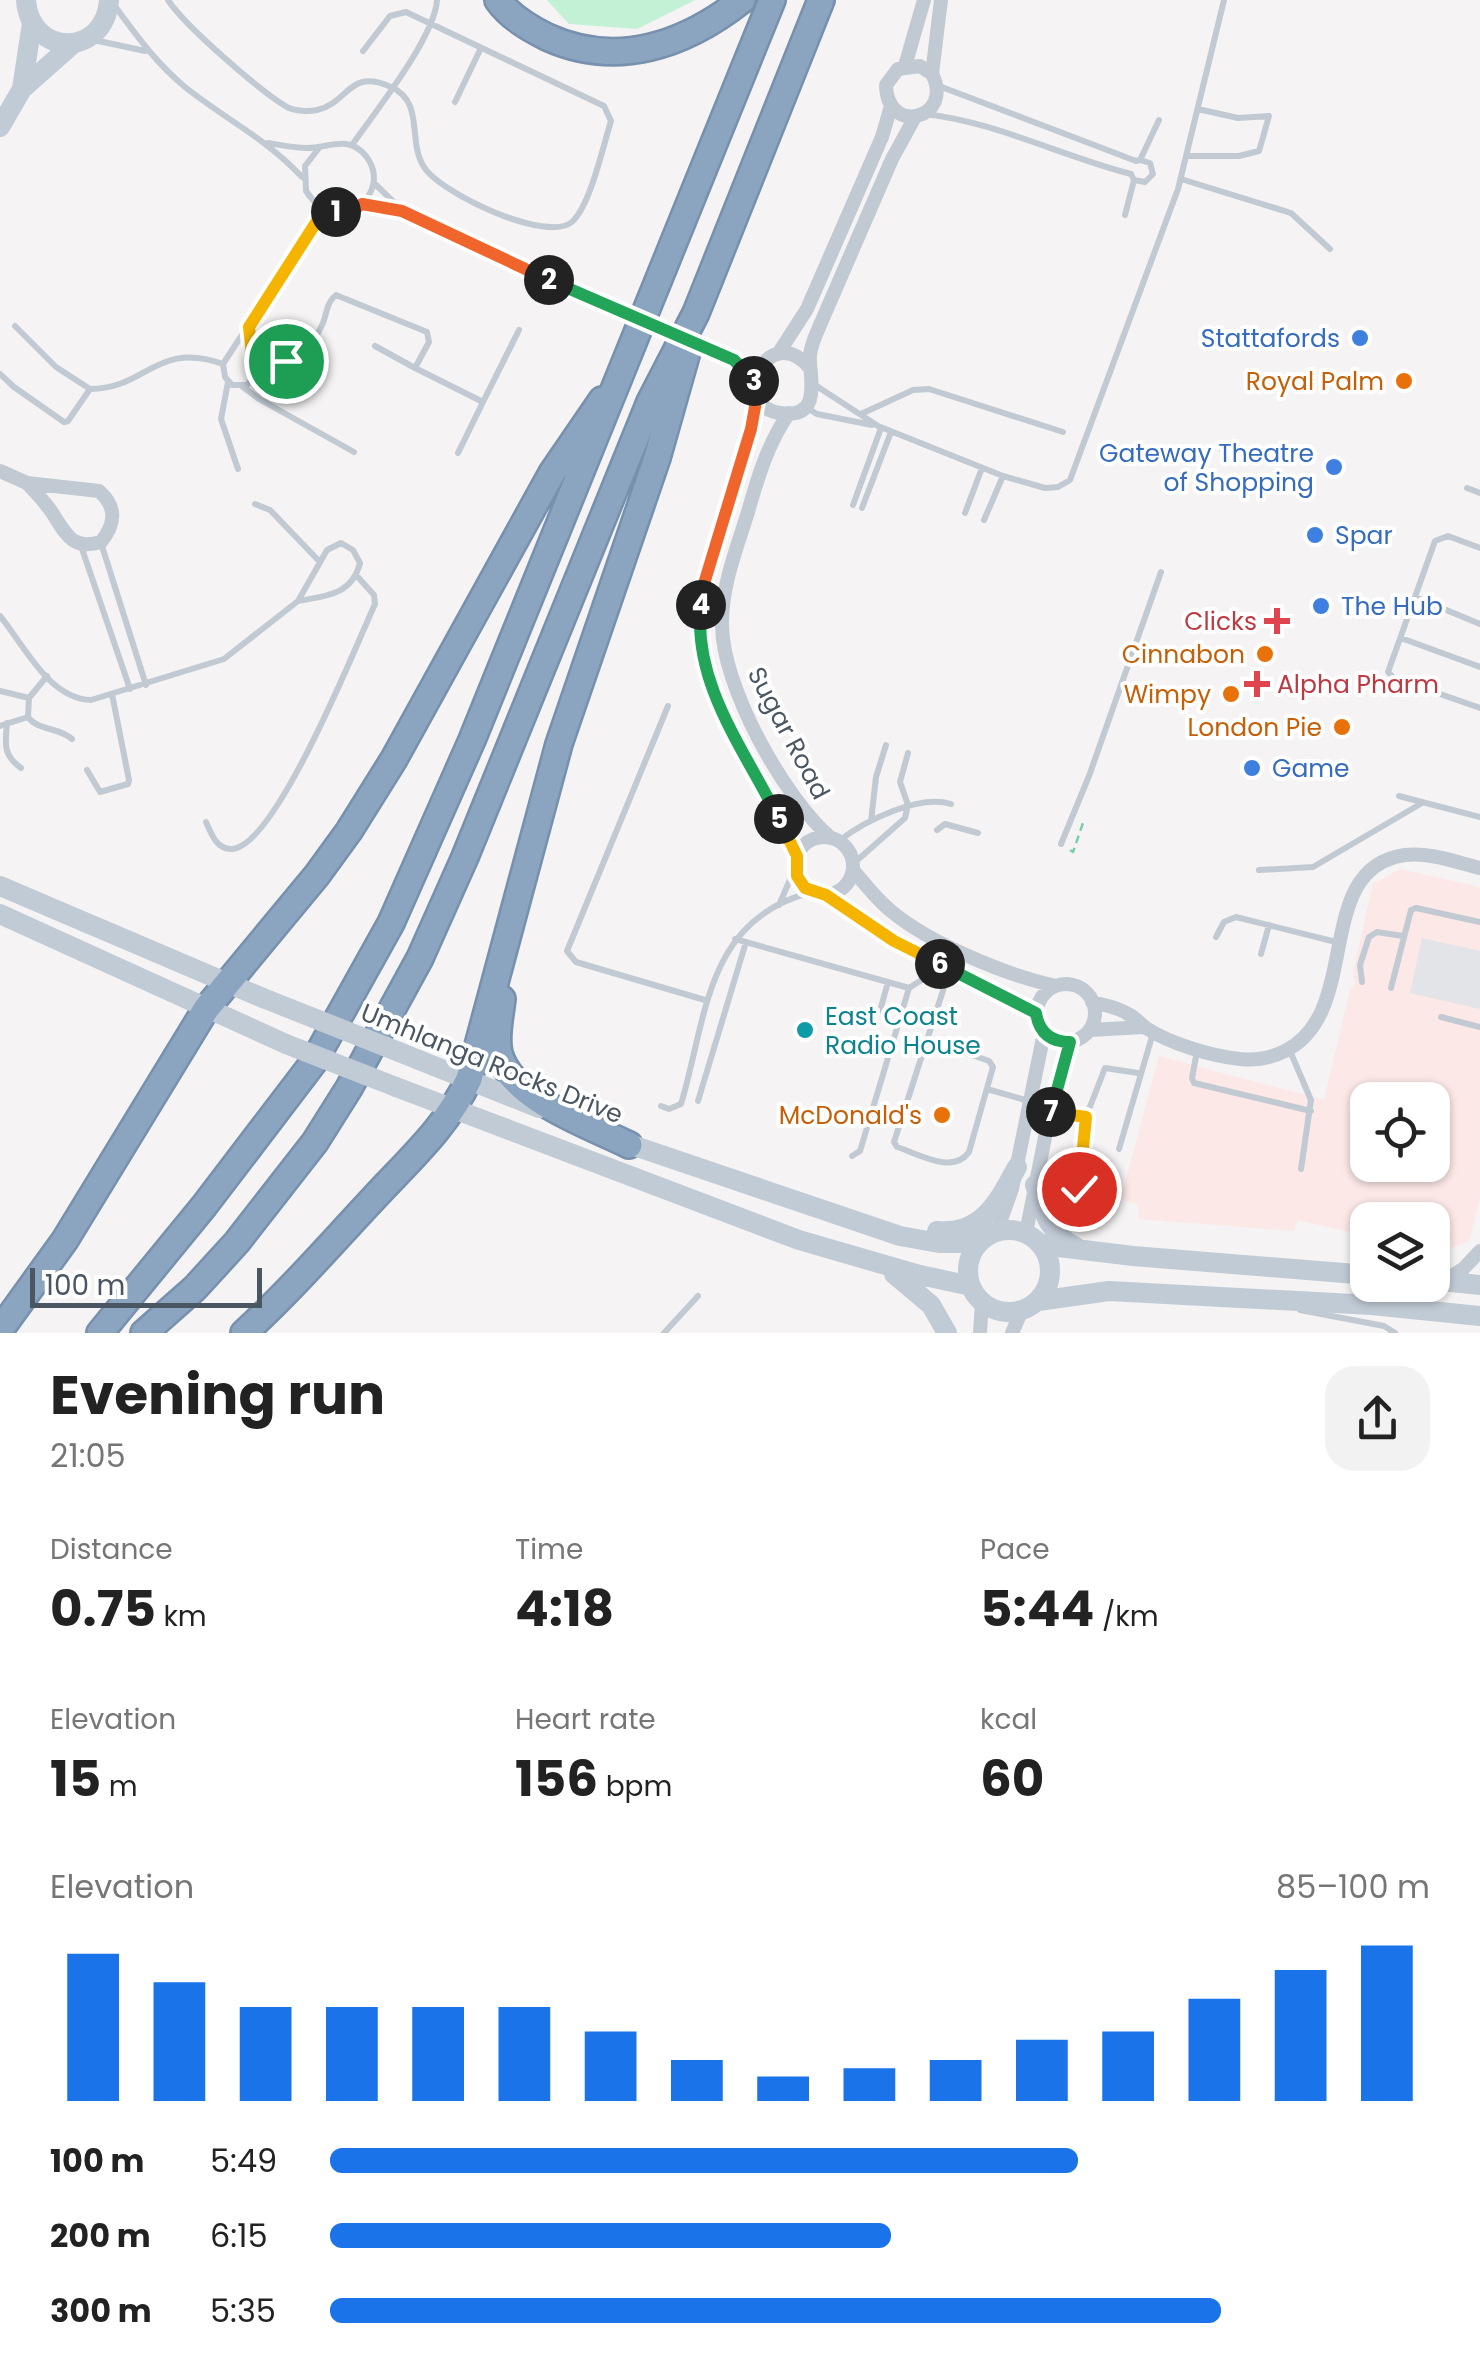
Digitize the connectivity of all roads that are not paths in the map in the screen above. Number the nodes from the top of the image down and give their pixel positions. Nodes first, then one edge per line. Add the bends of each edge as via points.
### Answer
1 (26, 0) edge
2 (110, 0) edge
3 (168, 0) edge
4 (437, 0) edge
5 (498, 0) edge
6 (742, 0) edge
7 (772, 0) edge
8 (821, 0) edge
9 (924, 0) edge
10 (941, 0) edge
11 (1224, 0) edge
12 (32, 23) junction
13 (431, 24) junction
14 (80, 42) junction
15 (363, 50) dead end
16 (480, 50) junction
17 (146, 52) junction
18 (905, 66) junction
19 (934, 80) junction
20 (392, 88) junction
21 (22, 89) junction
22 (455, 102) dead end
23 (890, 106) junction
24 (1198, 108) junction
25 (919, 115) junction
26 (1159, 120) dead end
27 (0, 127) edge
28 (268, 142) junction
29 (352, 145) junction
30 (320, 148) junction
31 (1188, 156) junction
32 (1138, 160) junction
33 (1132, 177) junction
34 (303, 178) junction
35 (1181, 179) junction
36 (373, 182) junction
37 (362, 204) junction
38 (324, 210) junction
39 (402, 211) junction
40 (1125, 215) dead end
41 (1330, 249) dead end
42 (696, 313) junction
43 (14, 326) dead end
44 (249, 327) junction
45 (518, 330) dead end
46 (376, 346) dead end
47 (778, 354) junction
48 (732, 360) junction
49 (762, 363) junction
50 (223, 364) junction
51 (415, 368) junction
52 (810, 368) junction
53 (254, 372) junction
54 (0, 374) edge
55 (621, 378) junction
56 (754, 380) junction
57 (228, 382) junction
58 (814, 384) junction
59 (242, 386) junction
60 (90, 389) junction
61 (757, 396) junction
62 (483, 402) junction
63 (796, 410) junction
64 (860, 414) junction
65 (880, 427) junction
66 (891, 432) junction
67 (1063, 432) dead end
68 (354, 452) dead end
69 (458, 453) dead end
70 (982, 468) junction
71 (238, 469) dead end
72 (0, 471) edge
73 (1002, 476) junction
74 (27, 484) junction
75 (1467, 488) dead end
76 (1480, 492) edge
77 (254, 504) dead end
78 (965, 513) dead end
79 (984, 520) dead end
80 (101, 542) junction
81 (81, 546) junction
82 (1480, 548) edge
83 (319, 561) junction
84 (1161, 572) dead end
85 (356, 575) junction
86 (1415, 598) junction
87 (298, 601) junction
88 (0, 616) edge
89 (1480, 624) edge
90 (1401, 638) junction
91 (1480, 666) edge
92 (47, 676) junction
93 (146, 684) junction
94 (130, 689) junction
95 (0, 691) edge
96 (112, 694) junction
97 (29, 698) junction
98 (668, 706) dead end
99 (1480, 708) edge
100 (28, 717) junction
101 (4, 724) edge
102 (72, 738) dead end
103 (886, 745) dead end
104 (908, 753) dead end
105 (21, 768) dead end
106 (88, 770) dead end
107 (1400, 796) dead end
108 (1422, 803) junction
109 (951, 804) dead end
110 (908, 805) junction
111 (1480, 818) edge
112 (206, 822) dead end
113 (871, 822) junction
114 (937, 830) dead end
115 (978, 834) dead end
116 (835, 839) junction
117 (1061, 844) dead end
118 (796, 862) junction
119 (853, 867) junction
120 (1480, 868) edge
121 (1259, 870) dead end
122 (0, 886) edge
123 (819, 894) junction
124 (779, 906) junction
125 (514, 910) junction
126 (0, 914) edge
127 (1480, 922) edge
128 (1269, 924) junction
129 (1403, 936) junction
130 (1216, 937) dead end
131 (735, 939) junction
132 (746, 942) junction
133 (1341, 944) junction
134 (1261, 954) dead end
135 (947, 968) junction
136 (226, 982) junction
137 (888, 982) junction
138 (1362, 982) dead end
139 (1056, 986) junction
140 (909, 988) junction
141 (1391, 988) dead end
142 (705, 1000) junction
143 (1092, 1002) junction
144 (206, 1009) junction
145 (880, 1011) dead end
146 (1036, 1013) junction
147 (1442, 1017) dead end
148 (1480, 1027) edge
149 (1090, 1030) junction
150 (1149, 1030) junction
151 (1044, 1033) junction
152 (927, 1039) junction
153 (1070, 1042) junction
154 (1198, 1049) junction
155 (1289, 1050) junction
156 (1138, 1073) junction
157 (469, 1079) junction
158 (987, 1089) junction
159 (698, 1101) dead end
160 (1030, 1101) junction
161 (660, 1106) dead end
162 (454, 1110) junction
163 (1311, 1111) junction
164 (1050, 1112) junction
165 (1086, 1117) junction
166 (629, 1145) junction
167 (1119, 1148) dead end
168 (852, 1156) dead end
169 (1017, 1167) junction
170 (1301, 1169) dead end
171 (1035, 1185) junction
172 (1111, 1200) dead end
173 (836, 1216) junction
174 (997, 1231) junction
175 (1034, 1239) junction
176 (978, 1243) junction
177 (1080, 1249) junction
178 (1480, 1251) edge
179 (874, 1263) junction
180 (151, 1270) junction
181 (1350, 1273) edge
182 (1450, 1275) edge
183 (1450, 1281) edge
184 (1480, 1284) edge
185 (195, 1288) junction
186 (976, 1294) junction
187 (698, 1296) dead end
188 (1265, 1299) junction
189 (1030, 1306) junction
190 (1480, 1316) edge
191 (0, 1330) edge
192 (82, 1333) edge
193 (100, 1333) edge
194 (144, 1333) edge
195 (162, 1333) edge
196 (244, 1333) edge
197 (664, 1333) edge
198 (947, 1333) edge
199 (980, 1333) edge
200 (1012, 1333) edge
201 (1395, 1333) edge

1 - 12 main road
2 - 14 main road via 105,20
2 - 17 lane
3 - 20 lane via 197,32 296,110 329,105 358,82
4 - 13 lane
5 - 6 highway via 526,26 556,40 622,53 688,35
7 - 55 highway
8 - 42 highway
9 - 18 street
10 - 19 street
11 - 24 lane
12 - 14 main road via 51,40
12 - 21 main road
13 - 15 lane via 397,12
13 - 16 lane
13 - 20 lane
14 - 17 lane
14 - 21 main road
16 - 20 lane via 599,102 608,112 611,121 579,214 564,228 514,221 447,188 424,167 412,106
16 - 22 lane
17 - 28 lane
18 - 19 street via 920,66
18 - 23 street via 886,86
19 - 25 street via 937,96
19 - 32 lane
20 - 29 lane
21 - 27 main road
23 - 25 street
23 - 47 street via 807,309
24 - 31 lane
24 - 31 lane via 1238,118 1269,116 1258,151
25 - 33 lane via 966,119
25 - 52 street via 892,159 817,332
26 - 32 lane
28 - 30 lane
28 - 34 lane
29 - 30 lane
29 - 36 lane via 369,160
30 - 34 lane
31 - 35 lane
32 - 33 lane
32 - 33 lane via 1150,163 1152,174 1145,182
33 - 40 lane
34 - 38 lane
35 - 41 lane via 1291,213
35 - 73 lane via 1073,475 1046,488
36 - 37 lane
36 - 39 lane
37 - 38 lane
37 - 39 lane
38 - 44 lane
39 - 48 lane, bridge
42 - 125 highway via 673,408 559,744
42 - 185 highway via 650,402 420,958 315,1142
43 - 60 lane
44 - 50 lane
44 - 53 lane
45 - 62 lane
46 - 51 lane
47 - 49 street
47 - 52 street via 796,356
48 - 49 lane
48 - 56 lane
49 - 56 street
50 - 57 lane
50 - 60 lane via 183,356
51 - 53 lane via 428,332 336,295 306,347 269,371
51 - 62 lane
52 - 58 street
53 - 59 lane
54 - 60 lane via 64,422
55 - 136 highway via 552,473 349,831
55 - 180 highway via 391,924 313,1063
56 - 61 street
57 - 59 lane
57 - 71 lane via 221,420
58 - 63 street
58 - 64 lane
59 - 68 lane
61 - 63 street via 770,410
61 - 118 street, Sugar Road via 703,587 701,646 722,710
62 - 69 lane
63 - 65 lane
63 - 116 street, Sugar Road via 770,446 728,579 723,643 730,675 797,803
64 - 65 lane
64 - 67 lane via 913,390 929,390
65 - 66 lane
65 - 66 lane via 857,506
66 - 70 lane
70 - 73 lane
70 - 78 lane
72 - 74 street
73 - 79 lane
74 - 80 street via 91,488 104,495 114,518
74 - 81 street via 66,538
75 - 76 lane
77 - 83 lane via 270,510
80 - 81 street
80 - 93 lane
81 - 94 lane
82 - 86 lane via 1448,536 1434,541
83 - 85 lane via 341,543 358,558
83 - 87 lane
84 - 117 lane
85 - 87 lane via 336,594
85 - 112 lane via 375,604 316,740 245,845 224,848
86 - 89 lane
86 - 90 lane
87 - 93 lane via 224,659
88 - 92 lane
90 - 91 lane
90 - 99 lane via 1391,677
92 - 96 lane via 78,699
92 - 97 lane
93 - 94 lane
94 - 96 lane
95 - 97 lane
96 - 106 lane via 130,780 100,792
97 - 100 lane
98 - 142 lane via 566,950 576,962
100 - 101 lane
100 - 102 lane
101 - 105 lane via 6,752
103 - 113 lane
104 - 110 lane via 900,782
107 - 108 lane
108 - 111 lane
108 - 121 lane via 1313,867
109 - 110 lane
110 - 113 lane
110 - 119 lane via 900,824
113 - 116 lane
114 - 115 lane via 945,824
116 - 118 street via 810,840
116 - 119 street
118 - 123 street via 800,882
118 - 124 lane
119 - 123 street via 844,887
119 - 139 street via 890,910 915,927 1004,971
120 - 133 street via 1409,854 1378,864 1352,895
122 - 136 main road, Umhlanga Rocks Drive
123 - 124 lane
123 - 135 street
124 - 131 lane
125 - 157 highway
125 - 166 highway via 497,1033 504,1066 532,1095
126 - 144 main road
127 - 129 lane via 1416,908 1408,913
128 - 130 lane via 1233,917
128 - 133 lane
128 - 134 lane
129 - 138 lane via 1369,936
129 - 141 lane
131 - 132 lane
131 - 142 lane
132 - 137 lane
132 - 159 lane
133 - 155 street via 1322,1014
135 - 140 lane
135 - 146 street
135 - 152 lane
136 - 144 highway
136 - 157 main road, Umhlanga Rocks Drive, bridge
137 - 140 lane
137 - 145 lane
139 - 143 street via 1077,986
139 - 146 street via 1044,993
140 - 168 lane via 860,1151
142 - 161 lane via 681,1104
143 - 149 street
143 - 150 street via 1129,1014
144 - 162 main road, bridge
144 - 191 highway via 65,1240
146 - 151 street
147 - 148 lane
149 - 150 street
149 - 153 street
150 - 154 street
150 - 156 lane
151 - 153 street
151 - 160 street
152 - 158 lane via 989,1061
152 - 158 lane via 895,1145 950,1164 964,1159
153 - 164 street
154 - 155 street via 1253,1060
154 - 163 lane via 1194,1083
155 - 163 lane via 1310,1092
156 - 165 lane via 1105,1068
156 - 167 lane
157 - 162 highway
157 - 166 main road, Umhlanga Rocks Drive
158 - 160 lane
160 - 169 street
162 - 179 main road
162 - 196 highway
163 - 170 lane
164 - 165 lane
164 - 171 street
165 - 172 lane via 1078,1186
166 - 173 main road, Umhlanga Rocks Drive
169 - 173 main road via 990,1212 964,1229 943,1232
169 - 174 street
171 - 175 street
171 - 177 main road via 1052,1229
173 - 176 main road, Umhlanga Rocks Drive via 914,1240
174 - 175 main road via 1012,1229
174 - 176 main road
175 - 177 main road
175 - 189 main road via 1051,1272 1047,1288
176 - 186 main road via 968,1263
177 - 181 main road
178 - 182 street
179 - 186 main road
179 - 198 main road via 918,1292
180 - 192 highway
180 - 193 highway
183 - 184 main road
185 - 194 highway
185 - 195 highway
186 - 189 main road via 1001,1311
186 - 199 street
187 - 197 lane
188 - 189 main road via 1109,1291
188 - 190 main road
188 - 201 lane
189 - 200 street

